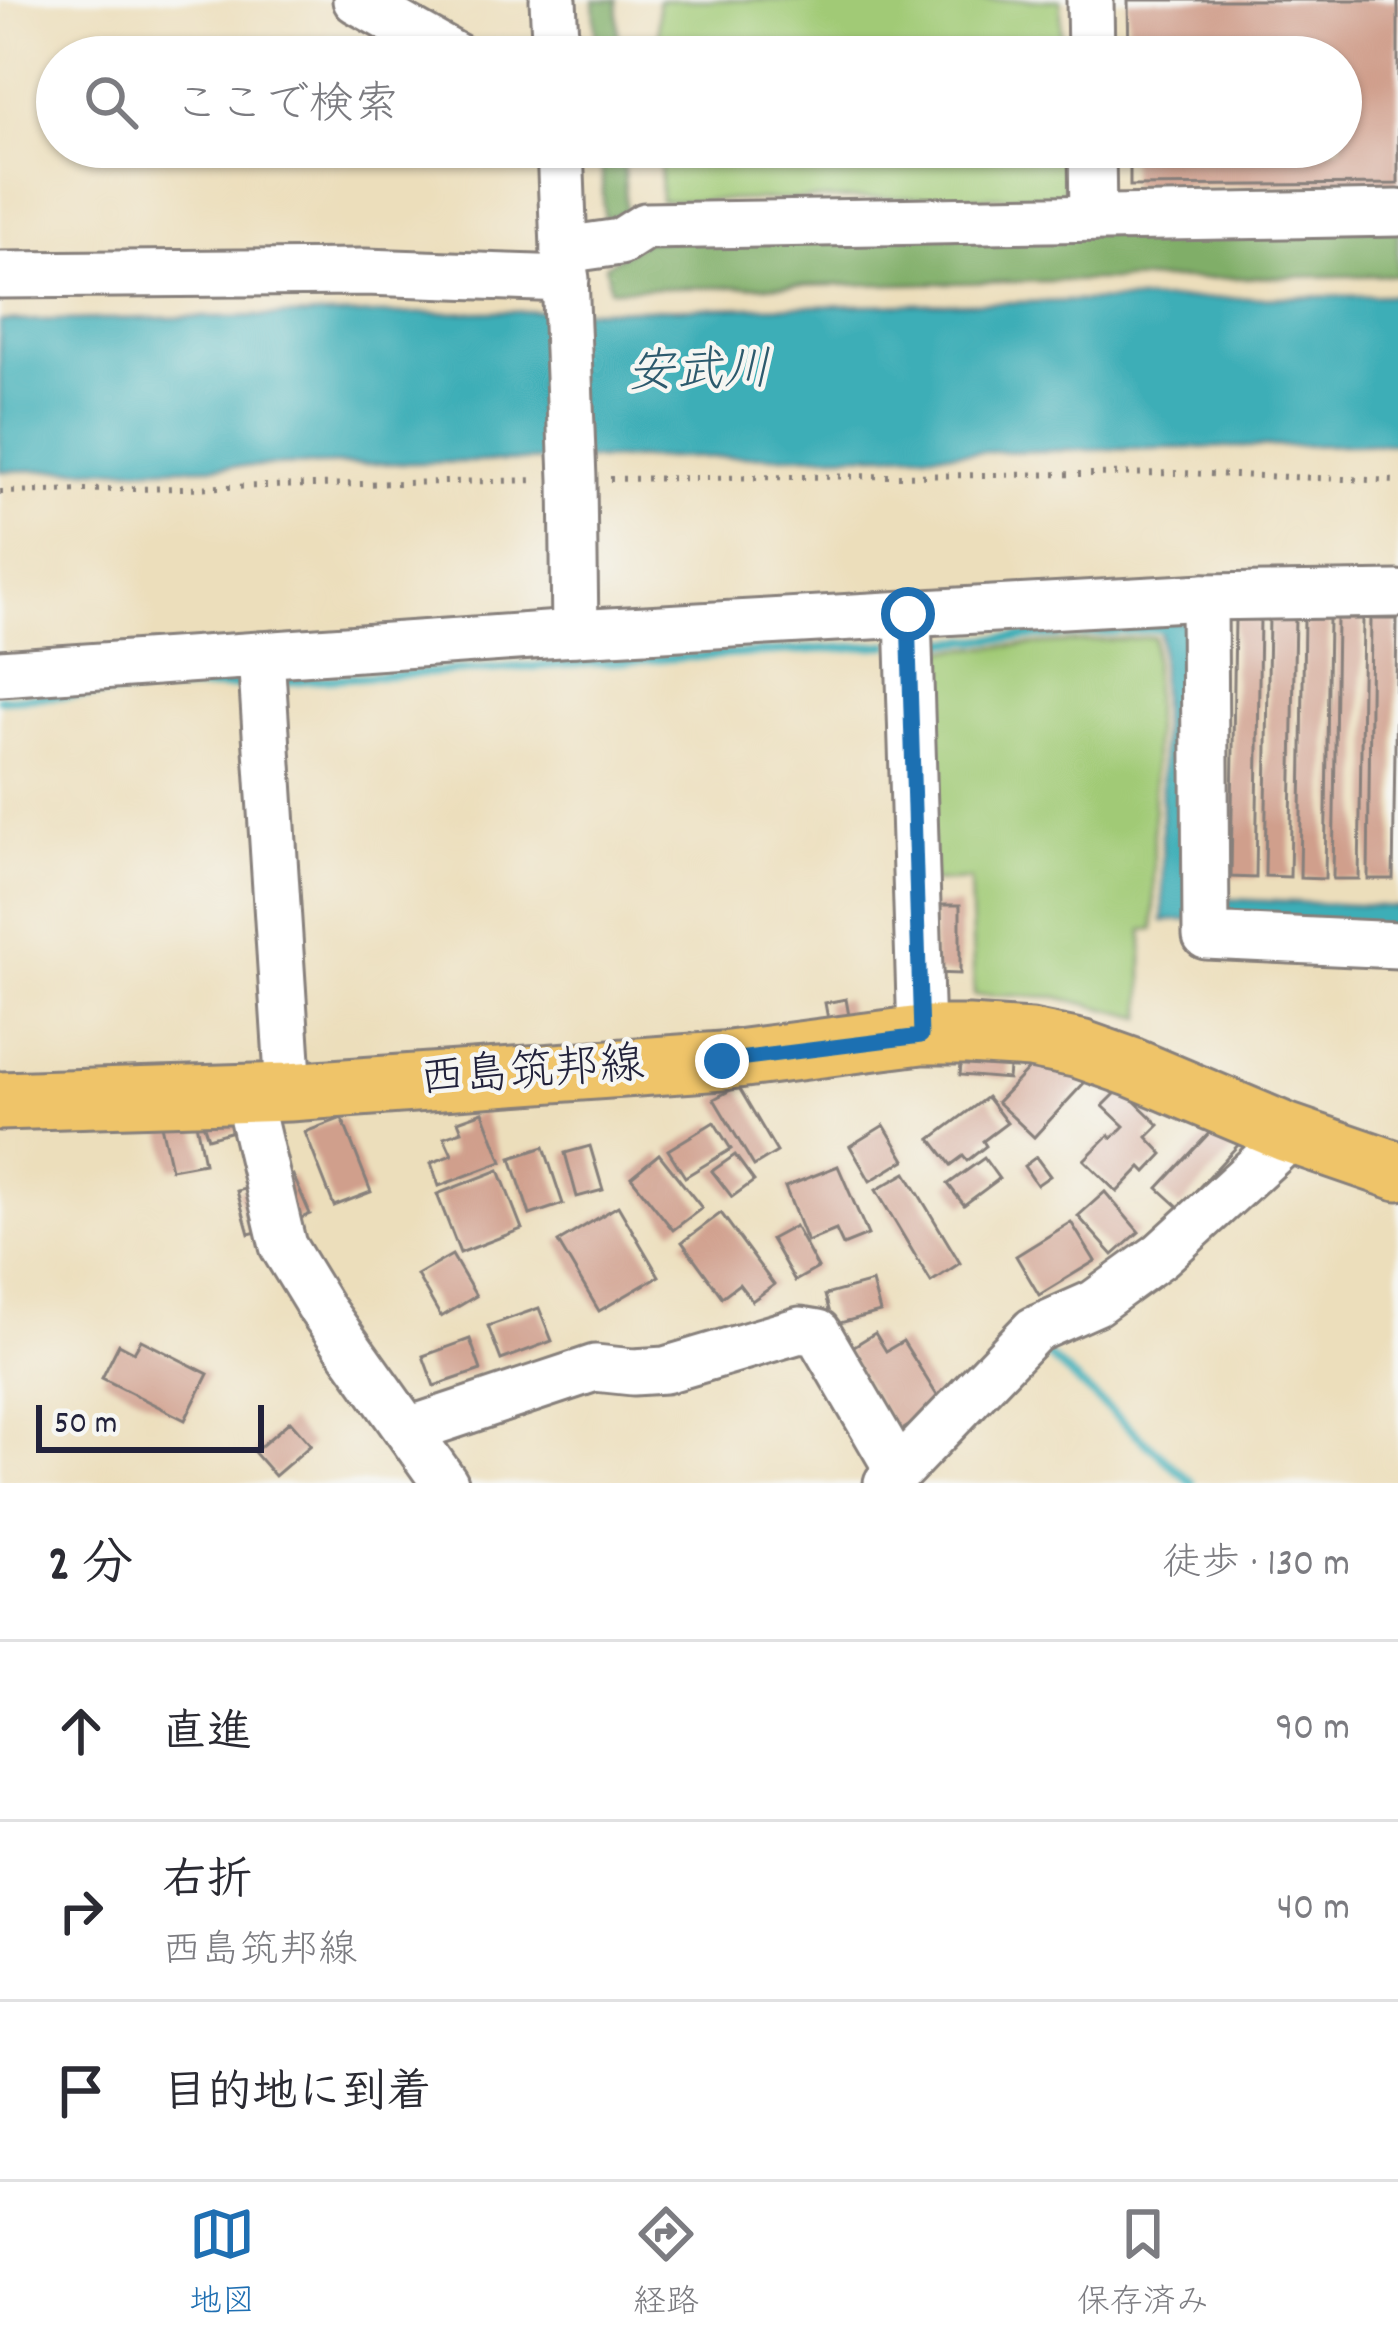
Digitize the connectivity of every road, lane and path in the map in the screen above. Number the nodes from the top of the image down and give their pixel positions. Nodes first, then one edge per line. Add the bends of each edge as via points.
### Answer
1 (356, 0) edge
2 (553, 0) edge
3 (1090, 0) edge
4 (420, 36) edge
5 (555, 36) edge
6 (1091, 36) edge
7 (561, 168) edge
8 (1092, 168) edge
9 (1398, 213) edge
10 (1093, 218) junction
11 (0, 275) edge
12 (566, 275) junction
13 (573, 479) junction
14 (1398, 481) edge
15 (0, 493) edge
16 (1398, 594) edge
17 (1204, 597) junction
18 (908, 614) junction
19 (575, 632) junction
20 (261, 655) junction
21 (0, 673) edge
22 (1398, 945) edge
23 (921, 1036) junction
24 (268, 1093) junction
25 (0, 1101) edge
26 (1286, 1132) junction
27 (1398, 1171) edge
28 (409, 1430) junction
29 (892, 1476) edge
30 (445, 1483) edge

1 - 4 street
2 - 5 street
3 - 6 street
7 - 12 street
8 - 10 street
9 - 10 street
10 - 12 street via 645,226
11 - 12 street
12 - 13 street
13 - 14 path via 1181,473
13 - 15 path
13 - 19 street
16 - 17 street
17 - 18 street
17 - 22 street via 1206,936
18 - 19 street
18 - 23 street
19 - 20 street
20 - 21 street
20 - 24 street
23 - 24 main road, 西島筑邦線 via 722,1061
23 - 26 main road, 西島筑邦線 via 1080,1049
24 - 25 main road, 西島筑邦線
24 - 28 street via 284,1246
26 - 27 main road, 西島筑邦線
26 - 29 street via 1161,1255 1095,1303 1034,1330
28 - 29 street via 595,1368 665,1370 800,1330 818,1333
28 - 30 street

